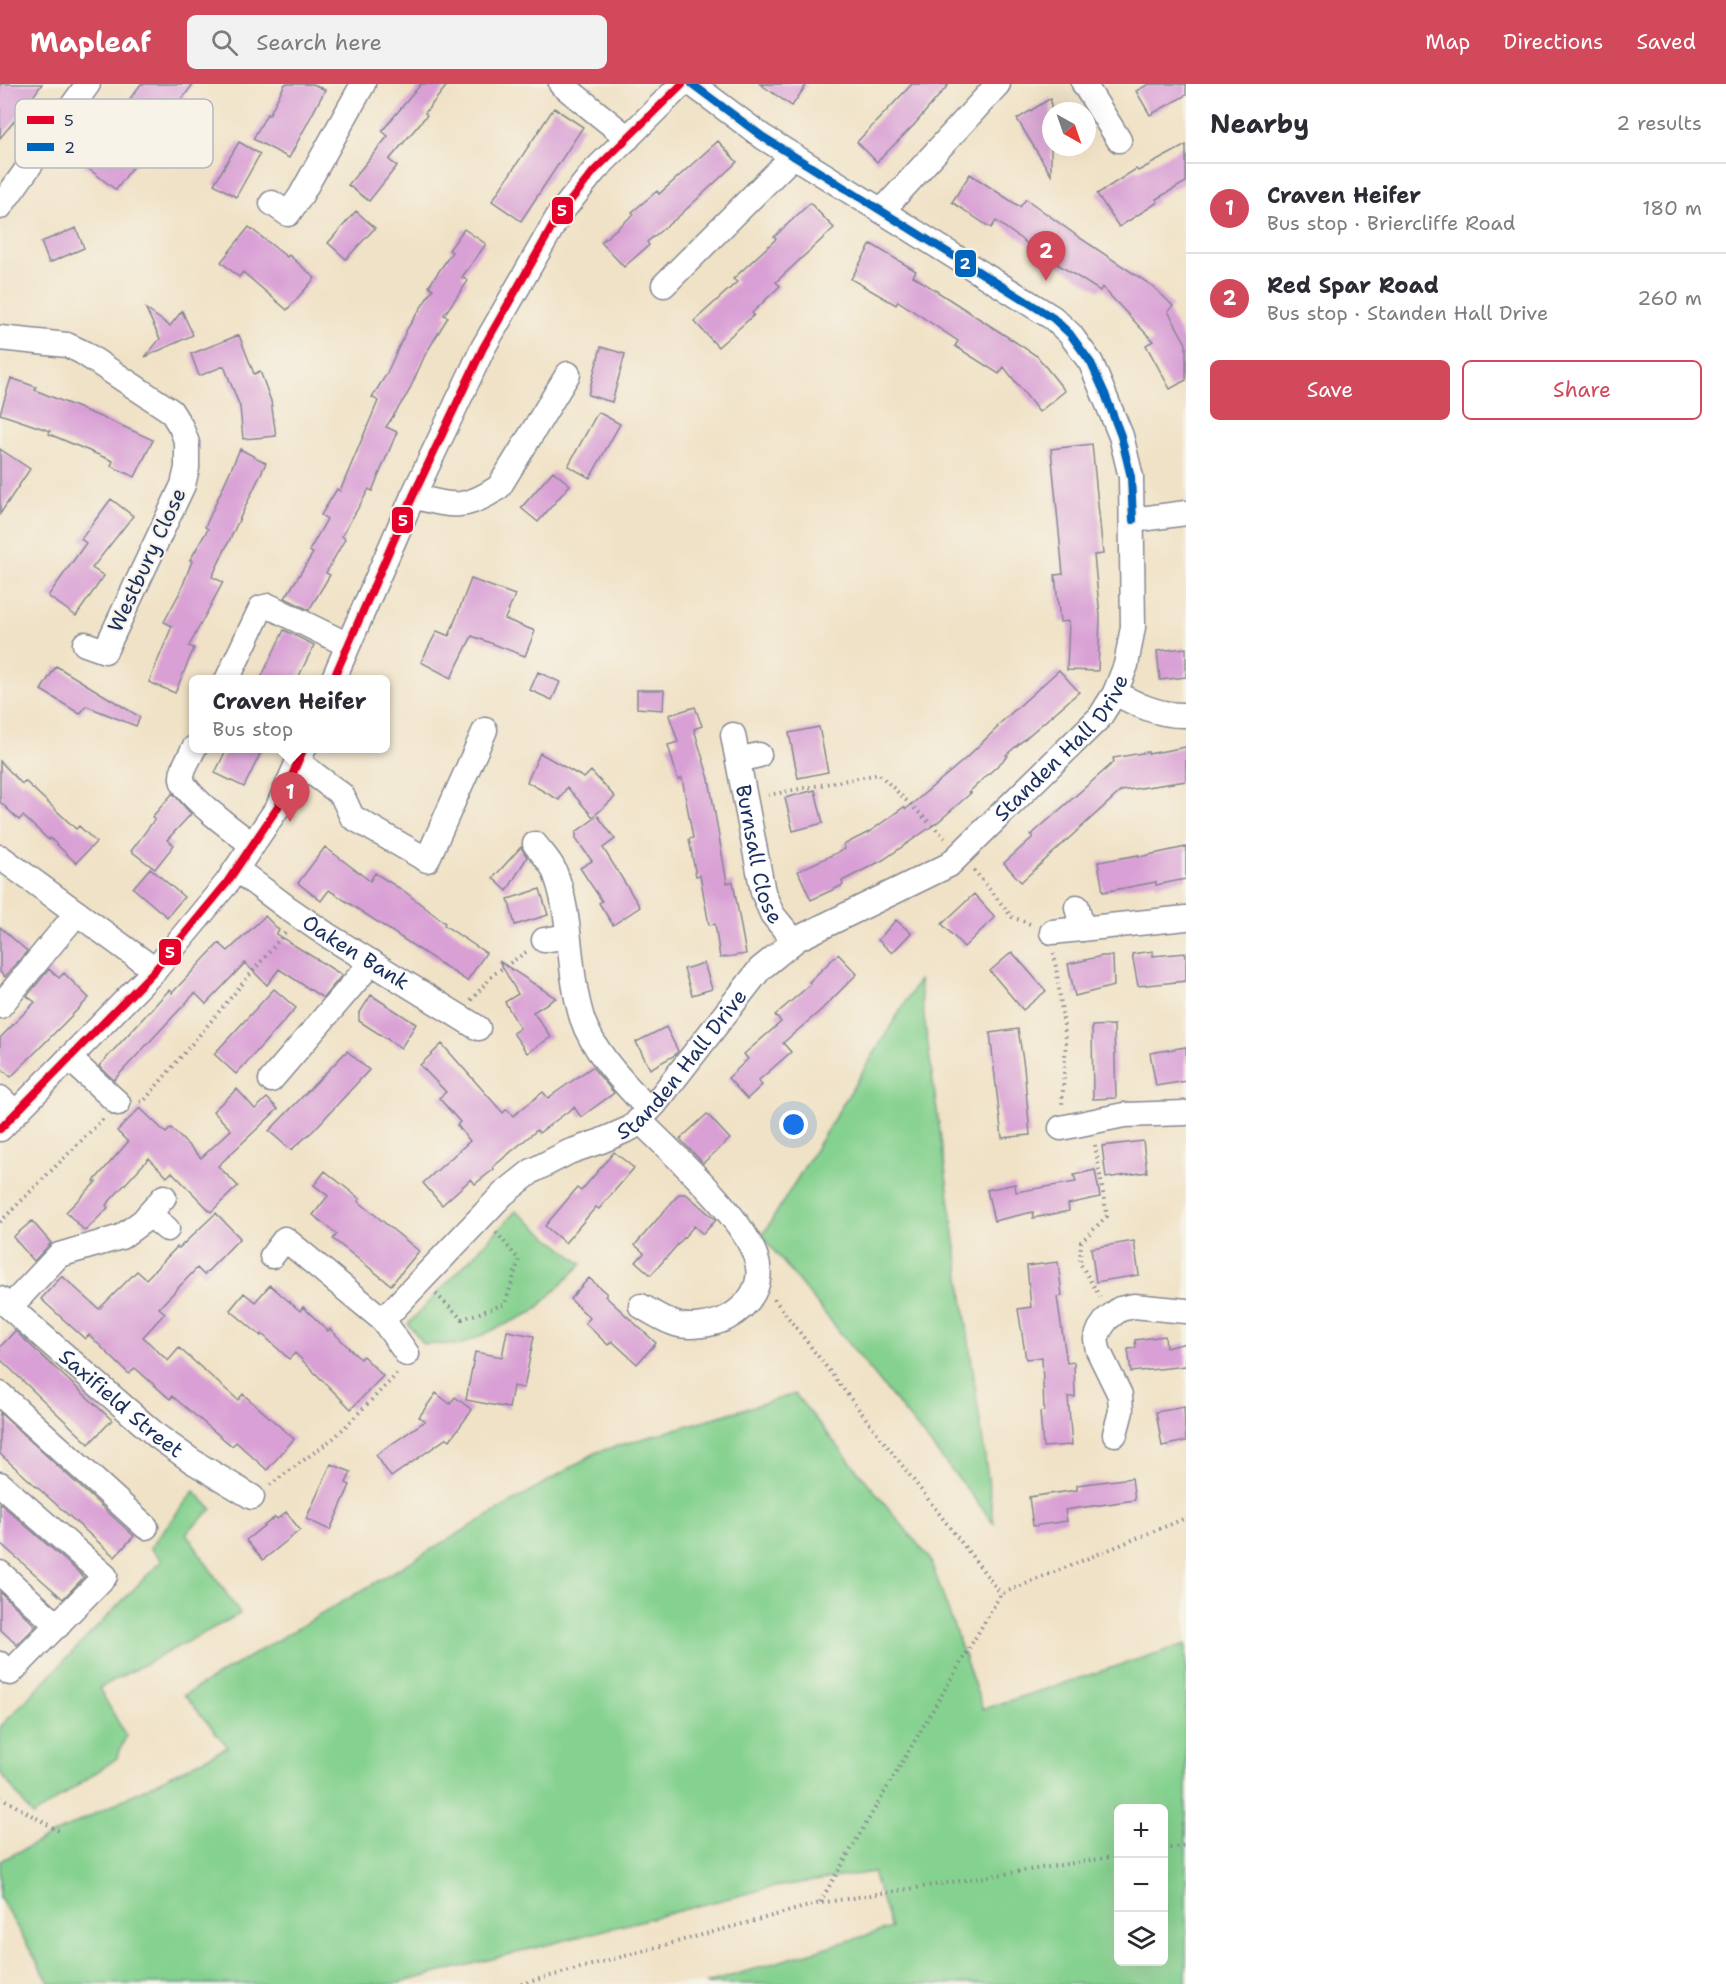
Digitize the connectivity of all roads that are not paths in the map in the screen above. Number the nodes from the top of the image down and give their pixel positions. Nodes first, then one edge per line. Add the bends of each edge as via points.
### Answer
1 (88, 84) edge
2 (363, 84) edge
3 (561, 84) edge
4 (682, 84) edge
5 (692, 84) edge
6 (998, 84) edge
7 (1084, 84) edge
8 (77, 99) edge
9 (628, 138) junction
10 (1119, 140) dead end
11 (793, 156) junction
12 (28, 168) edge
13 (0, 207) edge
14 (882, 211) junction
15 (286, 212) dead end
16 (664, 285) dead end
17 (0, 338) edge
18 (568, 374) dead end
19 (413, 496) junction
20 (1186, 513) edge
21 (1132, 520) junction
22 (348, 645) junction
23 (103, 651) dead end
24 (229, 675) edge
25 (335, 675) edge
26 (1115, 693) junction
27 (1186, 715) edge
28 (485, 730) dead end
29 (733, 735) dead end
30 (192, 753) edge
31 (301, 755) edge
32 (535, 844) dead end
33 (253, 845) junction
34 (0, 857) edge
35 (236, 869) junction
36 (77, 913) junction
37 (1186, 918) edge
38 (1052, 932) road end
39 (568, 936) junction
40 (544, 940) road end
41 (794, 941) junction
42 (372, 962) junction
43 (155, 970) junction
44 (1, 1002) edge
45 (469, 1022) road end
46 (69, 1058) junction
47 (271, 1080) dead end
48 (118, 1103) road end
49 (5, 1113) edge
50 (1186, 1113) edge
51 (644, 1115) junction
52 (1061, 1128) road end
53 (160, 1213) dead end
54 (284, 1240) dead end
55 (4, 1305) edge
56 (641, 1306) dead end
57 (1186, 1311) edge
58 (383, 1320) junction
59 (407, 1354) road end
60 (0, 1394) edge
61 (1115, 1434) dead end
62 (0, 1484) edge
63 (252, 1497) road end
64 (146, 1527) dead end
65 (0, 1574) edge
66 (58, 1626) junction
67 (5, 1669) edge

1 - 8 street
2 - 15 street via 300,198
3 - 9 street
4 - 9 street
5 - 11 street, Standen Hall Drive
6 - 14 street
7 - 10 street
9 - 19 street via 594,171 559,215 483,348
11 - 14 street, Standen Hall Drive
11 - 16 street
12 - 13 street
14 - 21 street, Standen Hall Drive via 1053,318 1070,334 1091,363 1121,436 1131,477
17 - 23 street, Westbury Close via 67,345 82,352 171,411 187,442 188,468 183,485
18 - 19 street via 499,487 482,499 463,505
19 - 22 street
20 - 21 street
21 - 26 street, Standen Hall Drive via 1133,627 1126,665
22 - 24 street via 269,606 261,608
22 - 25 street
26 - 27 street via 1156,711
26 - 41 street, Standen Hall Drive via 1100,717 949,865
28 - 31 street via 427,860 352,817 342,795
29 - 41 street, Burnsall Close via 748,757 745,799 763,892 772,914
30 - 33 street via 182,774 184,786
31 - 33 street via 278,807
32 - 39 street via 553,868 564,900
33 - 35 street
34 - 36 street
35 - 42 street, Oaken Bank
35 - 43 street
36 - 43 street
36 - 44 street
37 - 38 street via 1080,918
39 - 40 street
39 - 51 street via 583,1020
41 - 51 street, Standen Hall Drive via 760,969
42 - 45 street, Oaken Bank
42 - 47 street
43 - 46 street
46 - 48 street
46 - 49 street
50 - 52 street via 1124,1115
51 - 56 street via 742,1229 757,1259 758,1284 750,1300 725,1318 697,1326 675,1324
51 - 58 street, Standen Hall Drive via 631,1128 532,1171 503,1194
53 - 55 street via 122,1237 59,1255
54 - 58 street
55 - 63 street, Saxifield Street via 157,1436
57 - 61 street via 1134,1306 1120,1309 1100,1329 1096,1339 1098,1350 1120,1395 1121,1411
58 - 59 street
60 - 64 street
62 - 66 street via 105,1576
65 - 66 street
66 - 67 street

